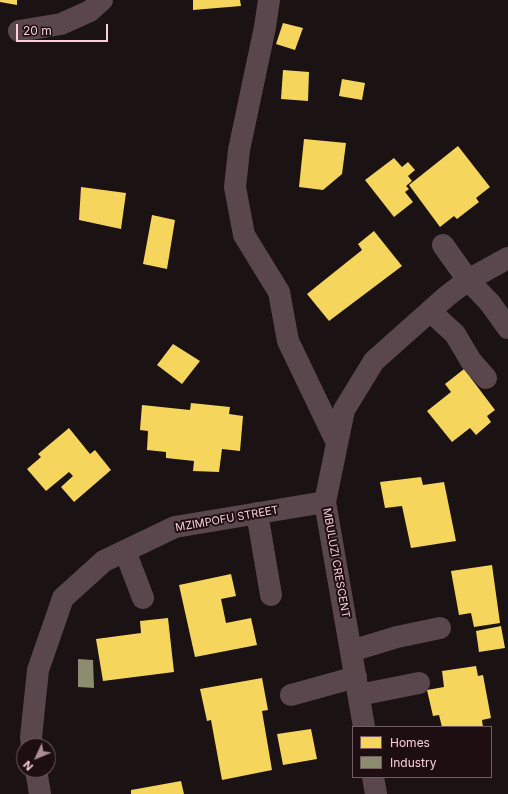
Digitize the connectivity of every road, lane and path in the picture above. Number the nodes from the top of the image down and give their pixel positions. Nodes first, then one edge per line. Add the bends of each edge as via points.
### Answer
1 (102, 0) edge
2 (269, 0) edge
3 (19, 31) dead end
4 (443, 245) dead end
5 (508, 258) edge
6 (468, 280) junction
7 (431, 312) junction
8 (508, 328) edge
9 (486, 378) dead end
10 (336, 443) junction
11 (325, 502) junction
12 (257, 513) junction
13 (125, 551) junction
14 (271, 595) dead end
15 (143, 598) dead end
16 (440, 628) dead end
17 (351, 651) junction
18 (419, 683) dead end
19 (357, 686) junction
20 (291, 696) dead end
21 (364, 726) edge
22 (31, 738) edge
23 (37, 778) edge
24 (373, 778) edge
25 (40, 794) edge
26 (376, 794) edge

1 - 3 street via 90,11 61,24
2 - 10 street via 239,150 235,187 244,235 279,292 288,341
4 - 6 street
5 - 6 street, MBULUZI CRESCENT
6 - 7 street, MBULUZI CRESCENT
6 - 8 street via 490,303
7 - 9 street via 455,334 471,361
7 - 10 street, MBULUZI CRESCENT via 374,362 344,410
10 - 11 street, MBULUZI CRESCENT
11 - 12 street, MZIMPOFU STREET
11 - 17 street, MBULUZI CRESCENT
12 - 13 street, MZIMPOFU STREET via 175,527
12 - 14 street
13 - 15 street
13 - 22 street, MZIMPOFU STREET via 104,561 63,598 38,670
16 - 17 street via 397,637
17 - 19 street, MBULUZI CRESCENT
18 - 19 street
19 - 20 street
19 - 21 street, MBULUZI CRESCENT
23 - 25 street
24 - 26 street

